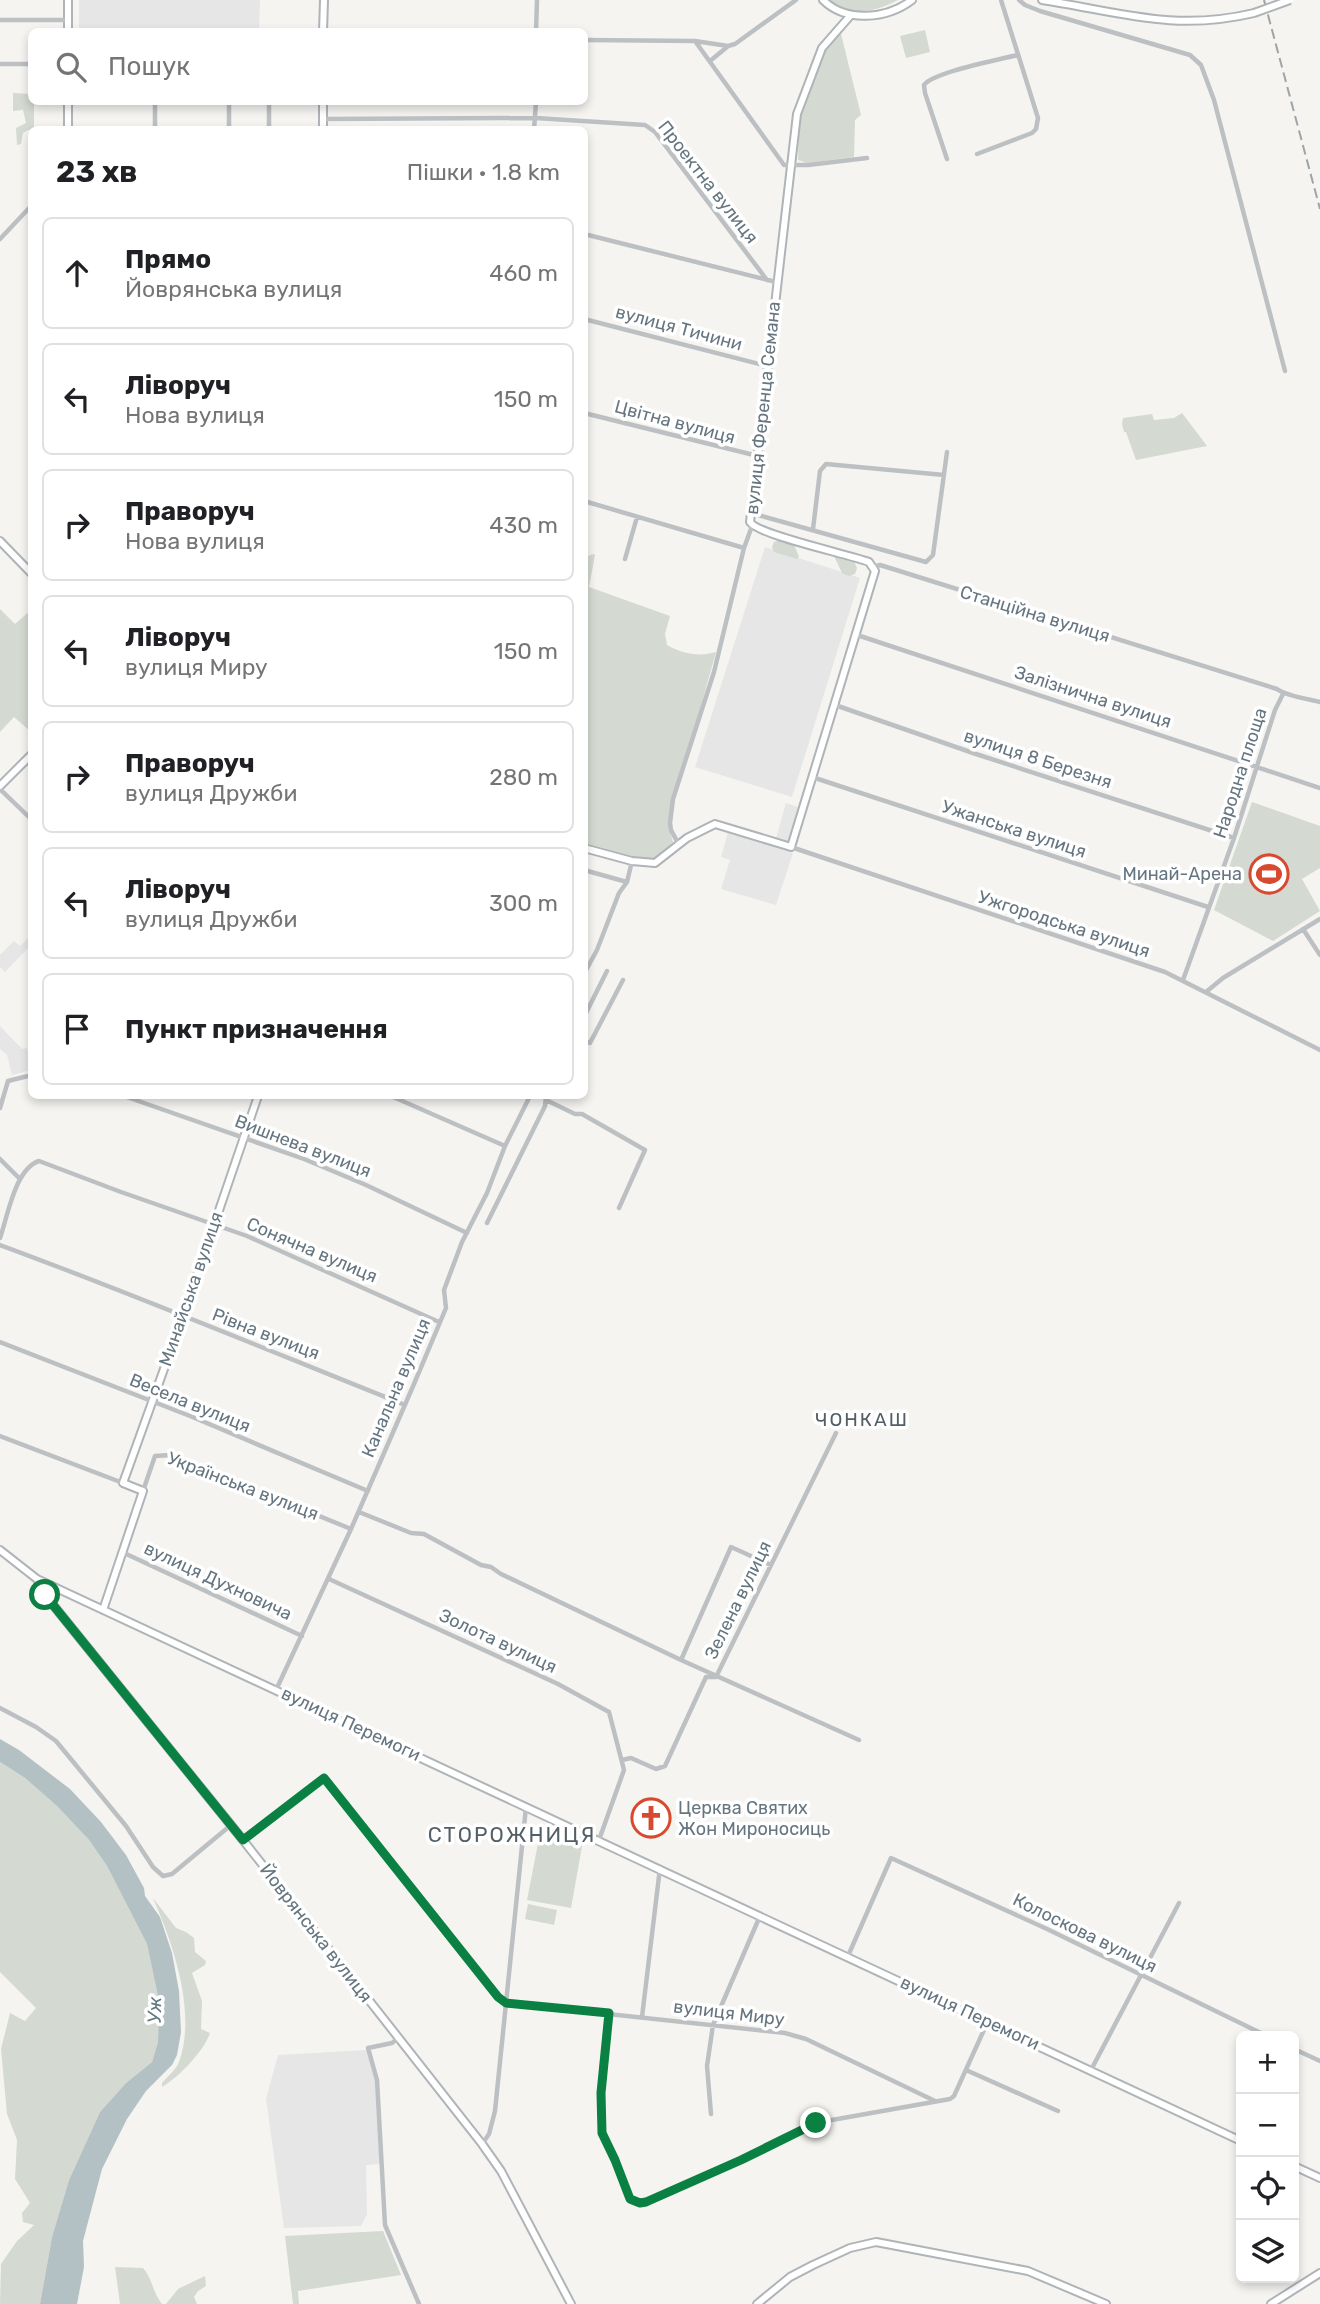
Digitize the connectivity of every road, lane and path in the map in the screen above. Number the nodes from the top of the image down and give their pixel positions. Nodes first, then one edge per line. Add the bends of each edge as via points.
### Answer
1 (68, 0) edge
2 (324, 0) edge
3 (537, 0) edge
4 (796, 0) edge
5 (823, 0) edge
6 (912, 0) edge
7 (1001, 0) edge
8 (1019, 0) edge
9 (1042, 0) edge
10 (1290, 0) edge
11 (850, 16) junction
12 (0, 20) edge
13 (68, 20) junction
14 (68, 28) edge
15 (323, 28) edge
16 (536, 28) edge
17 (588, 40) edge
18 (695, 41) junction
19 (728, 46) junction
20 (1017, 55) junction
21 (710, 61) junction
22 (0, 64) edge
23 (28, 64) edge
24 (68, 105) edge
25 (155, 105) edge
26 (229, 105) edge
27 (269, 105) edge
28 (323, 105) edge
29 (536, 105) edge
30 (536, 118) junction
31 (323, 119) junction
32 (68, 126) edge
33 (155, 126) edge
34 (229, 126) edge
35 (269, 126) edge
36 (323, 126) edge
37 (535, 126) edge
38 (977, 153) dead end
39 (867, 158) dead end
40 (947, 159) dead end
41 (790, 165) junction
42 (28, 209) edge
43 (588, 235) edge
44 (0, 239) edge
45 (766, 279) junction
46 (776, 282) junction
47 (588, 319) edge
48 (767, 366) junction
49 (1285, 372) dead end
50 (588, 414) edge
51 (947, 453) dead end
52 (758, 457) junction
53 (944, 475) junction
54 (588, 502) edge
55 (751, 512) junction
56 (637, 517) junction
57 (752, 526) junction
58 (813, 529) junction
59 (0, 541) edge
60 (744, 548) junction
61 (625, 559) dead end
62 (874, 567) junction
63 (28, 570) edge
64 (857, 635) junction
65 (1283, 694) junction
66 (1320, 702) edge
67 (835, 705) junction
68 (28, 758) edge
69 (1258, 765) junction
70 (0, 772) edge
71 (812, 777) junction
72 (7, 779) junction
73 (0, 788) edge
74 (1320, 788) edge
75 (28, 816) edge
76 (1234, 838) junction
77 (679, 845) junction
78 (791, 847) junction
79 (588, 849) edge
80 (632, 861) junction
81 (588, 871) edge
82 (627, 882) junction
83 (1208, 907) junction
84 (1320, 919) edge
85 (1303, 929) junction
86 (1320, 956) edge
87 (588, 967) edge
88 (607, 971) dead end
89 (623, 980) dead end
90 (1182, 980) junction
91 (1206, 992) junction
92 (588, 1009) edge
93 (588, 1042) edge
94 (1320, 1050) edge
95 (28, 1076) edge
96 (132, 1099) edge
97 (257, 1099) edge
98 (398, 1099) edge
99 (528, 1099) edge
100 (546, 1099) edge
101 (548, 1099) edge
102 (0, 1108) edge
103 (243, 1138) junction
104 (505, 1146) junction
105 (0, 1159) edge
106 (19, 1178) junction
107 (619, 1208) dead end
108 (487, 1223) dead end
109 (213, 1226) junction
110 (467, 1233) junction
111 (0, 1238) edge
112 (0, 1245) edge
113 (183, 1315) junction
114 (439, 1322) junction
115 (0, 1342) edge
116 (153, 1402) junction
117 (405, 1405) junction
118 (836, 1433) dead end
119 (0, 1436) edge
120 (123, 1483) junction
121 (143, 1491) junction
122 (368, 1491) junction
123 (359, 1512) junction
124 (351, 1529) junction
125 (0, 1550) edge
126 (122, 1552) junction
127 (771, 1565) junction
128 (37, 1579) junction
129 (329, 1579) junction
130 (103, 1610) junction
131 (303, 1636) junction
132 (681, 1660) junction
133 (717, 1674) junction
134 (276, 1690) junction
135 (0, 1708) edge
136 (859, 1740) dead end
137 (622, 1760) junction
138 (526, 1806) junction
139 (231, 1825) junction
140 (243, 1840) junction
141 (599, 1840) junction
142 (660, 1868) junction
143 (1179, 1903) dead end
144 (761, 1915) junction
145 (849, 1956) junction
146 (1142, 1976) junction
147 (506, 2003) junction
148 (609, 2013) junction
149 (642, 2017) junction
150 (988, 2021) junction
151 (713, 2025) junction
152 (1257, 2031) edge
153 (397, 2039) junction
154 (1299, 2051) edge
155 (1320, 2061) edge
156 (966, 2070) junction
157 (1091, 2070) junction
158 (935, 2101) junction
159 (1058, 2111) dead end
160 (711, 2114) dead end
161 (1236, 2139) edge
162 (482, 2144) junction
163 (1299, 2168) edge
164 (1320, 2178) edge
165 (1320, 2273) edge
166 (419, 2304) edge
167 (571, 2304) edge
168 (757, 2304) edge
169 (1106, 2304) edge
170 (1271, 2304) edge

1 - 13 street
2 - 15 street
3 - 16 street
4 - 19 street via 742,41
5 - 11 street
6 - 11 street via 890,11
7 - 20 street
8 - 49 street via 1040,11 1190,55 1201,65
9 - 10 street, bridge via 1178,22 1220,20
11 - 41 street, вулиця Ференца Семана via 819,53 798,108
12 - 13 street
13 - 14 street
17 - 18 street
18 - 19 street
18 - 21 street
19 - 21 street
20 - 38 street via 1038,118 1036,129
20 - 40 street via 926,82 925,93
21 - 41 street via 784,165
22 - 23 street
24 - 32 street
25 - 33 street
26 - 34 street
27 - 35 street
28 - 31 street
29 - 30 street
30 - 31 street, Проектна вулиця
30 - 37 street
30 - 45 street, Проектна вулиця via 650,127
31 - 36 street
39 - 41 street
41 - 46 street, вулиця Ференца Семана
42 - 44 street
43 - 45 street
45 - 46 street
46 - 48 street, вулиця Ференца Семана
47 - 48 street, вулиця Тичини
48 - 52 street, вулиця Ференца Семана
50 - 52 street, Цвітна вулиця
51 - 53 street
52 - 55 street, вулиця Ференца Семана
53 - 58 street via 827,464 820,471
53 - 58 street via 933,555 926,562
54 - 56 street
55 - 57 street, вулиця Ференца Семана
55 - 58 street
56 - 60 street
56 - 61 street
57 - 60 street, вулиця Ференца Семана
57 - 62 street, Станційна вулиця via 862,559
59 - 63 street
60 - 77 street, вулиця Ференца Семана via 714,672 673,799 670,823
62 - 64 street
62 - 65 street, Станційна вулиця via 880,565 1036,613
64 - 67 street
64 - 69 street, Залізнична вулиця
65 - 66 street, Станційна вулиця
65 - 69 street, Народна площа
67 - 71 street
67 - 76 street, вулиця 8 Березня
68 - 72 street
69 - 74 street, Залізнична вулиця
69 - 76 street, Народна площа
70 - 72 street
71 - 78 street
71 - 83 street, Ужанська вулиця
72 - 73 street
73 - 75 street
76 - 83 street, Народна площа
77 - 78 street via 715,824
77 - 80 street via 655,863
78 - 90 street, Ужгородська вулиця
79 - 80 street
80 - 82 street
81 - 82 street
82 - 87 street
83 - 90 street, Народна площа
84 - 85 street
85 - 86 street
85 - 91 street
88 - 92 street
89 - 93 street
90 - 91 street, Ужгородська вулиця
91 - 94 street, Ужгородська вулиця
95 - 102 street via 8,1081
96 - 103 street, Вишнева вулиця
97 - 103 street, Минайська вулиця
98 - 104 street
99 - 104 street, Канальна вулиця
100 - 108 street
101 - 107 street via 645,1150
103 - 109 street, Минайська вулиця
103 - 110 street, Вишнева вулиця via 366,1185
104 - 110 street, Канальна вулиця
105 - 106 street
106 - 109 street, Сонячна вулиця via 39,1161
106 - 111 street
109 - 113 street, Минайська вулиця
109 - 114 street, Сонячна вулиця via 247,1236
110 - 114 street, Канальна вулиця via 446,1282 446,1308
112 - 113 street, Рівна вулиця
113 - 116 street, Минайська вулиця
113 - 117 street, Рівна вулиця
114 - 117 street, Канальна вулиця
115 - 116 street, Весела вулиця
116 - 120 street, Минайська вулиця
116 - 122 street, Весела вулиця
117 - 122 street, Канальна вулиця
118 - 127 street, Зелена вулиця
119 - 120 street
120 - 121 street
121 - 124 street, Українська вулиця via 155,1456 170,1455
121 - 126 street
122 - 123 street, Канальна вулиця
123 - 124 street, Канальна вулиця
123 - 132 street via 424,1534 481,1566
124 - 129 street, Канальна вулиця
125 - 128 street, вулиця Перемоги
126 - 130 street
126 - 131 street, вулиця Духновича
127 - 132 street via 731,1547
127 - 133 street, Зелена вулиця
128 - 130 street, вулиця Перемоги
128 - 139 street, Йоврянська вулиця via 45,1595
129 - 131 street, Канальна вулиця
129 - 137 street, Золота вулиця via 609,1712
130 - 134 street, вулиця Перемоги
131 - 134 street, Канальна вулиця
132 - 133 street
133 - 136 street
133 - 137 street, Зелена вулиця via 706,1677 662,1769 631,1758
134 - 138 street, вулиця Перемоги
135 - 139 street via 56,1741 163,1877
137 - 141 street via 624,1769
138 - 141 street, вулиця Перемоги
138 - 147 street
139 - 140 street, Йоврянська вулиця
140 - 147 street via 324,1778
140 - 153 street, Йоврянська вулиця
141 - 142 street, вулиця Перемоги
142 - 144 street, вулиця Перемоги
142 - 149 street
143 - 146 street
144 - 145 street, вулиця Перемоги
144 - 151 street
145 - 146 street, Колоскова вулиця via 891,1858
145 - 150 street, вулиця Перемоги
146 - 152 street, Колоскова вулиця
146 - 157 street
147 - 148 street, вулиця Миру
147 - 162 street via 495,2111
148 - 149 street, вулиця Миру
148 - 158 street via 602,2133 627,2195 635,2202 646,2202 816,2123
149 - 151 street, вулиця Миру
150 - 156 street
150 - 157 street, вулиця Перемоги
151 - 158 street, вулиця Миру via 806,2039
151 - 160 street via 707,2066
153 - 162 street, Йоврянська вулиця
153 - 166 street via 369,2048 377,2080 385,2225
154 - 155 street
156 - 158 street via 954,2096
156 - 159 street
157 - 161 street, вулиця Перемоги
162 - 167 street, Йоврянська вулиця
163 - 164 street
165 - 170 street
168 - 169 street via 813,2264 876,2242 1028,2271

